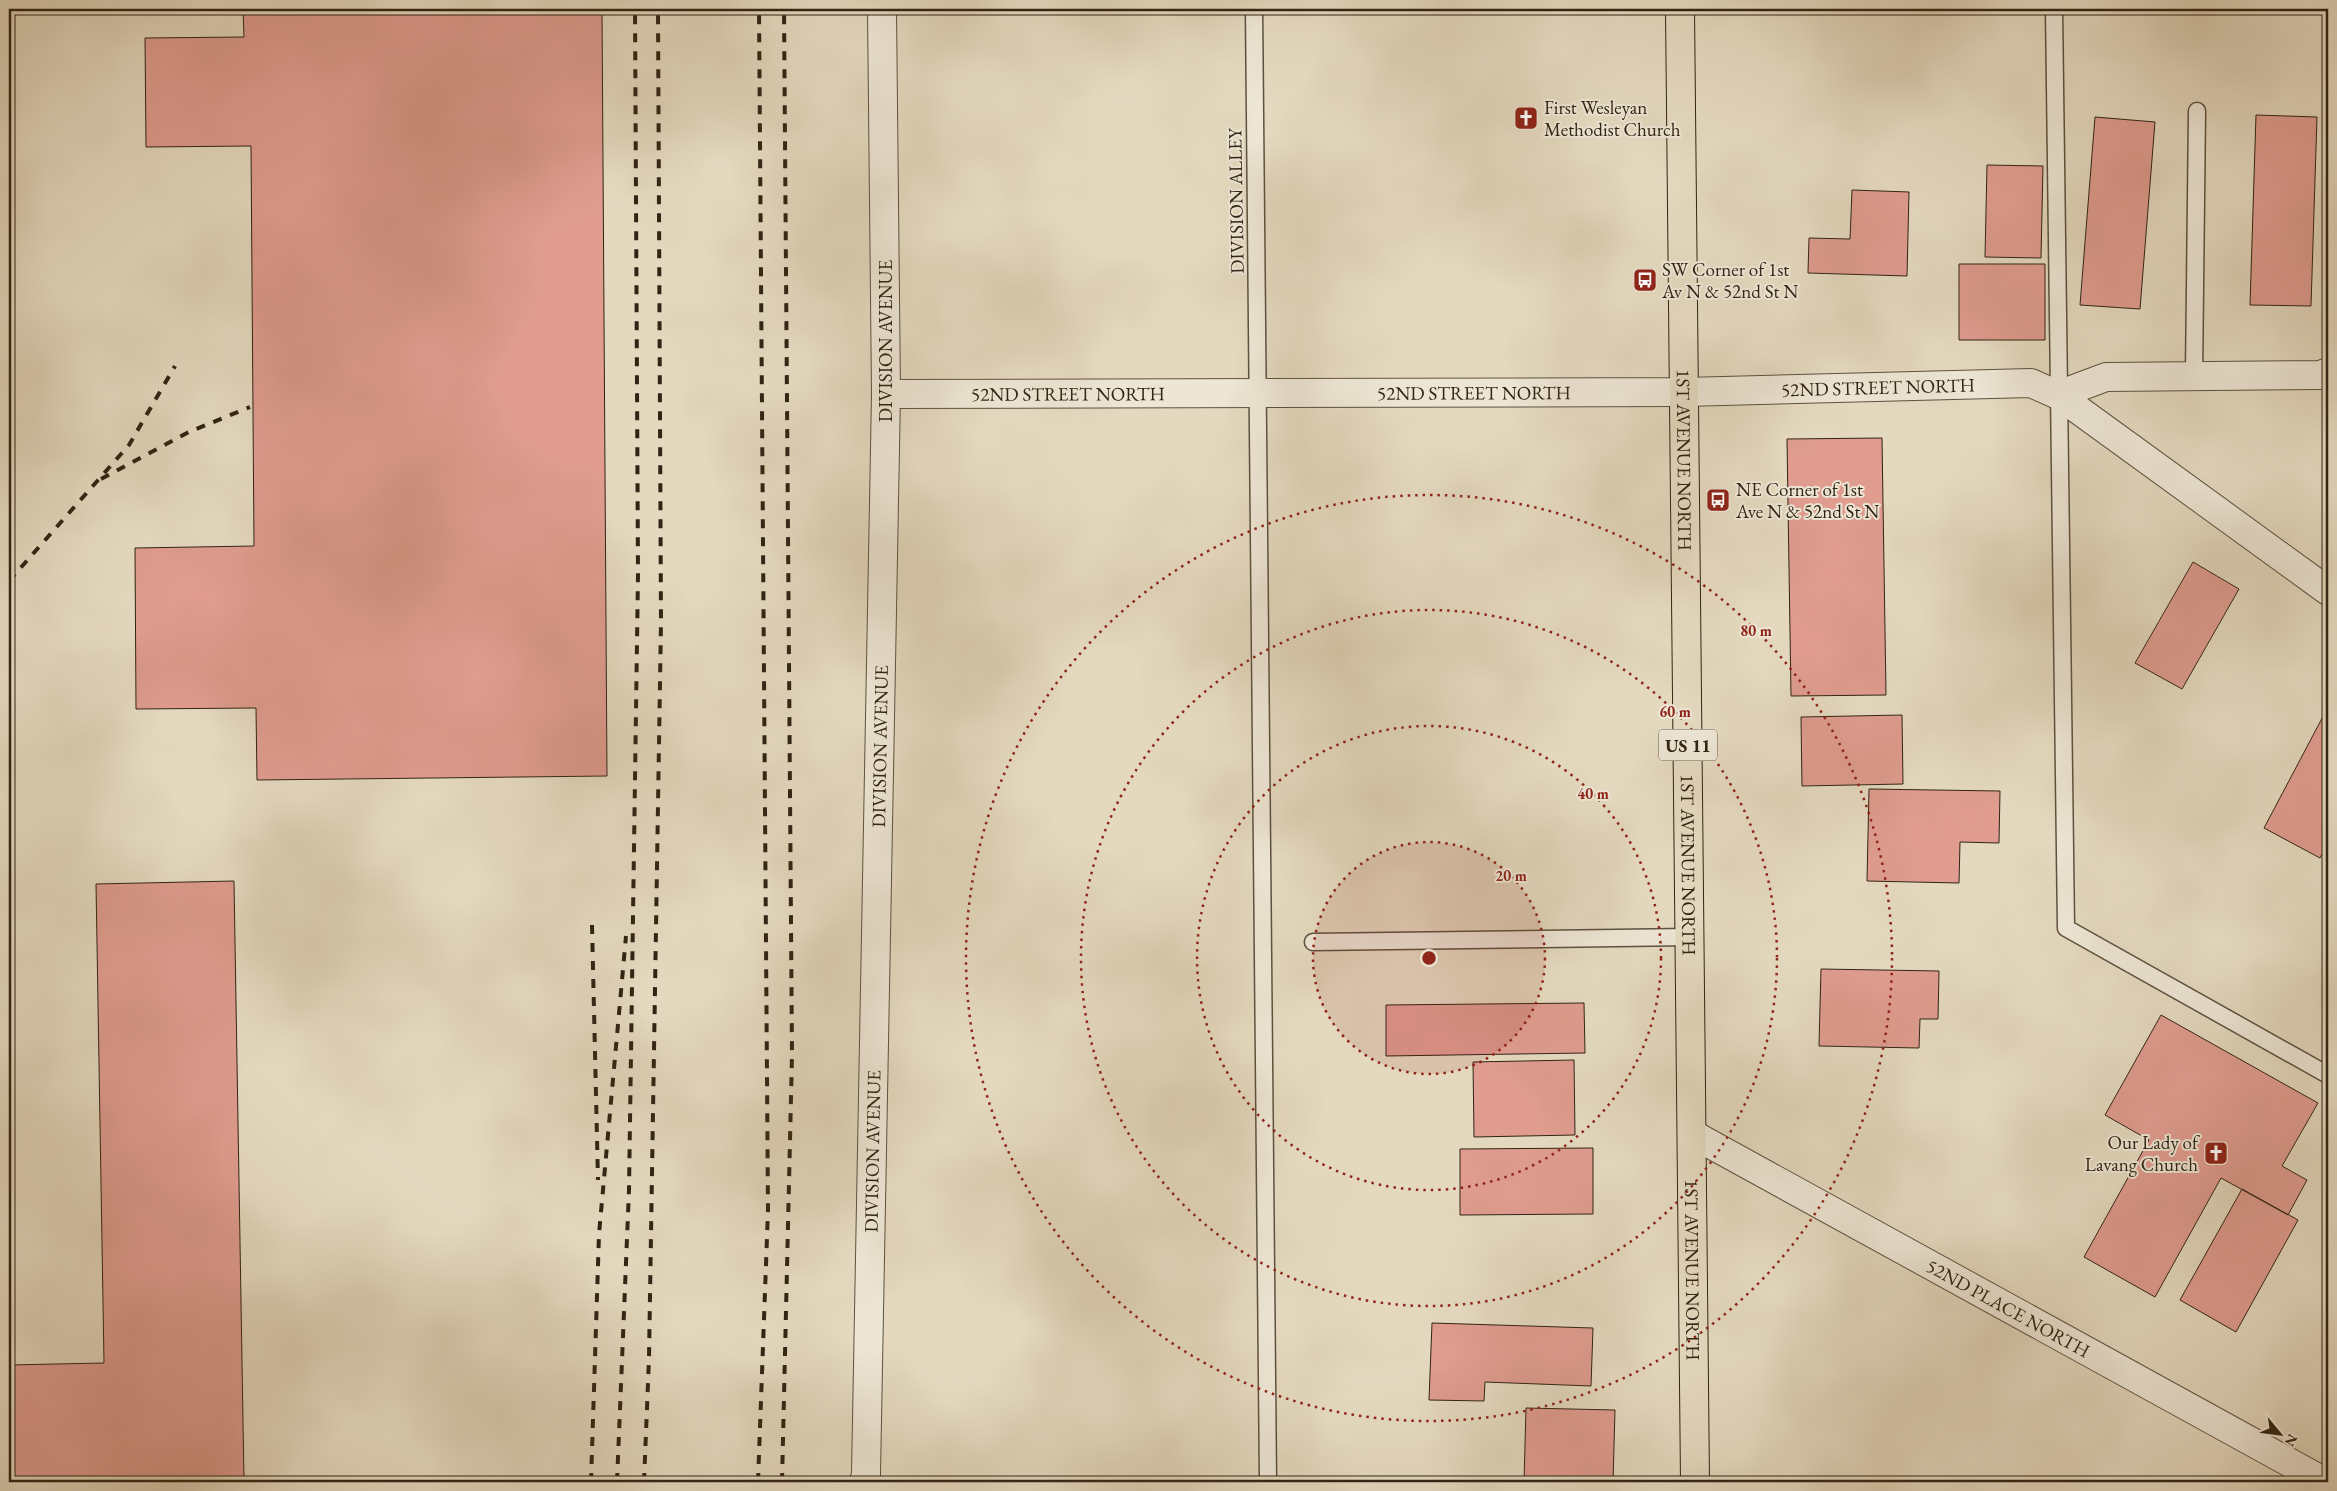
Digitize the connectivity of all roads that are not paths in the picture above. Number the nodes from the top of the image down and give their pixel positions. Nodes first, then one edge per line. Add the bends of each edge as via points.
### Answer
1 (882, 9) edge
2 (1254, 9) edge
3 (1680, 9) edge
4 (2054, 9) edge
5 (2197, 111) dead end
6 (2328, 372) edge
7 (2194, 376) junction
8 (1685, 392) junction
9 (1259, 393) junction
10 (886, 394) junction
11 (2058, 395) junction
12 (2328, 591) edge
13 (1690, 937) junction
14 (1313, 942) dead end
15 (2328, 1075) edge
16 (1692, 1134) junction
17 (864, 1482) edge
18 (1268, 1482) edge
19 (1695, 1482) edge
20 (2325, 1482) edge

1 - 10 street, DIVISION AVENUE
2 - 9 lane, DIVISION ALLEY
3 - 8 main road, 1ST AVENUE NORTH / US 11
4 - 11 lane
5 - 7 lane
6 - 7 street via 2320,375
7 - 11 street via 2106,377
8 - 9 street, 52ND STREET NORTH
8 - 11 street, 52ND STREET NORTH via 2031,382
8 - 13 main road, 1ST AVENUE NORTH / US 11
9 - 10 street, 52ND STREET NORTH
9 - 18 lane, DIVISION ALLEY
10 - 17 street, DIVISION AVENUE
11 - 12 street, 52ND STREET NORTH
11 - 15 lane via 2066,928
13 - 14 lane
13 - 16 main road, 1ST AVENUE NORTH / US 11
16 - 19 main road, 1ST AVENUE NORTH / US 11
16 - 20 street, 52ND PLACE NORTH

